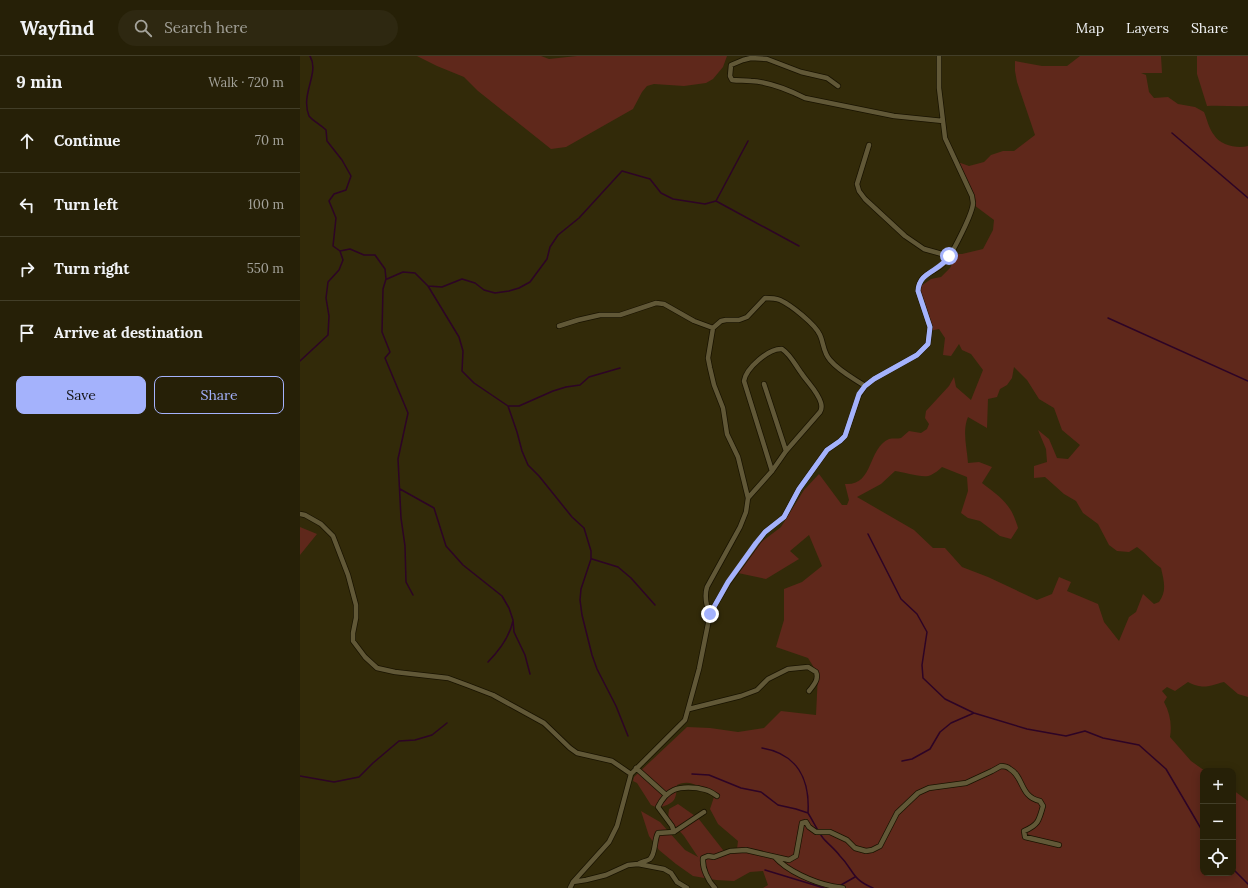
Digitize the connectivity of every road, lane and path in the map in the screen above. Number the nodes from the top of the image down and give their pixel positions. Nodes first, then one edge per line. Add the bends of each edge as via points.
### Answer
1 (939, 56) edge
2 (838, 86) dead end
3 (943, 121) junction
4 (869, 145) dead end
5 (949, 256) junction
6 (559, 326) dead end
7 (713, 328) junction
8 (764, 384) dead end
9 (865, 386) junction
10 (786, 451) junction
11 (772, 471) junction
12 (748, 498) junction
13 (300, 514) edge
14 (710, 614) junction
15 (809, 691) dead end
16 (689, 709) junction
17 (636, 768) junction
18 (631, 774) junction
19 (666, 795) junction
20 (717, 796) dead end
21 (704, 812) dead end
22 (674, 832) junction
23 (1060, 845) dead end
24 (775, 857) junction
25 (638, 864) junction
26 (573, 882) junction
27 (570, 888) edge
28 (686, 888) edge
29 (715, 888) edge
30 (843, 888) edge

1 - 3 street
2 - 3 street via 827,78 800,72 766,59 751,58 731,65 732,80 762,83 805,98 894,116
3 - 5 street via 945,138 973,202
4 - 5 street via 858,184 859,192 905,236 924,249
5 - 9 street via 918,284 930,327 928,344 917,355
6 - 7 street via 600,315 620,315 656,303 664,304 694,321
7 - 9 street via 721,321 747,317 765,298 781,301 806,318 817,330 825,354 837,368
7 - 12 street via 708,358 710,368 723,408 727,434 738,457
8 - 10 street
9 - 14 street via 859,394 845,436 827,450 799,489 784,517 756,543 728,582
10 - 11 street
10 - 11 street via 820,412 822,405 793,360 779,348 764,355 746,375 744,381
11 - 12 street
12 - 14 street via 740,527 704,594
13 - 18 street via 321,524 333,536 348,575 356,606 353,641 364,657 377,668 448,678 493,695 544,723 577,753 612,761
14 - 16 street
15 - 16 street via 818,675 816,672 808,667 788,669 768,679 757,690
16 - 17 street via 680,726
17 - 18 street
17 - 19 street
18 - 26 street via 617,826 609,842
19 - 20 street via 676,788 686,787 710,790
19 - 22 street via 658,807
21 - 22 street
22 - 25 street via 658,833 650,858
23 - 24 street via 1025,837 1024,831 1038,822 1043,806 1022,788 1018,777 1010,768 1000,766 966,783 929,788 918,793 897,813 880,846 872,850 855,848 847,840 830,832 816,832 806,822 802,823 796,856 789,860
24 - 29 street via 746,850 703,858 702,864
24 - 30 street via 786,868 813,881
25 - 26 street
25 - 28 street via 664,869
26 - 27 street

